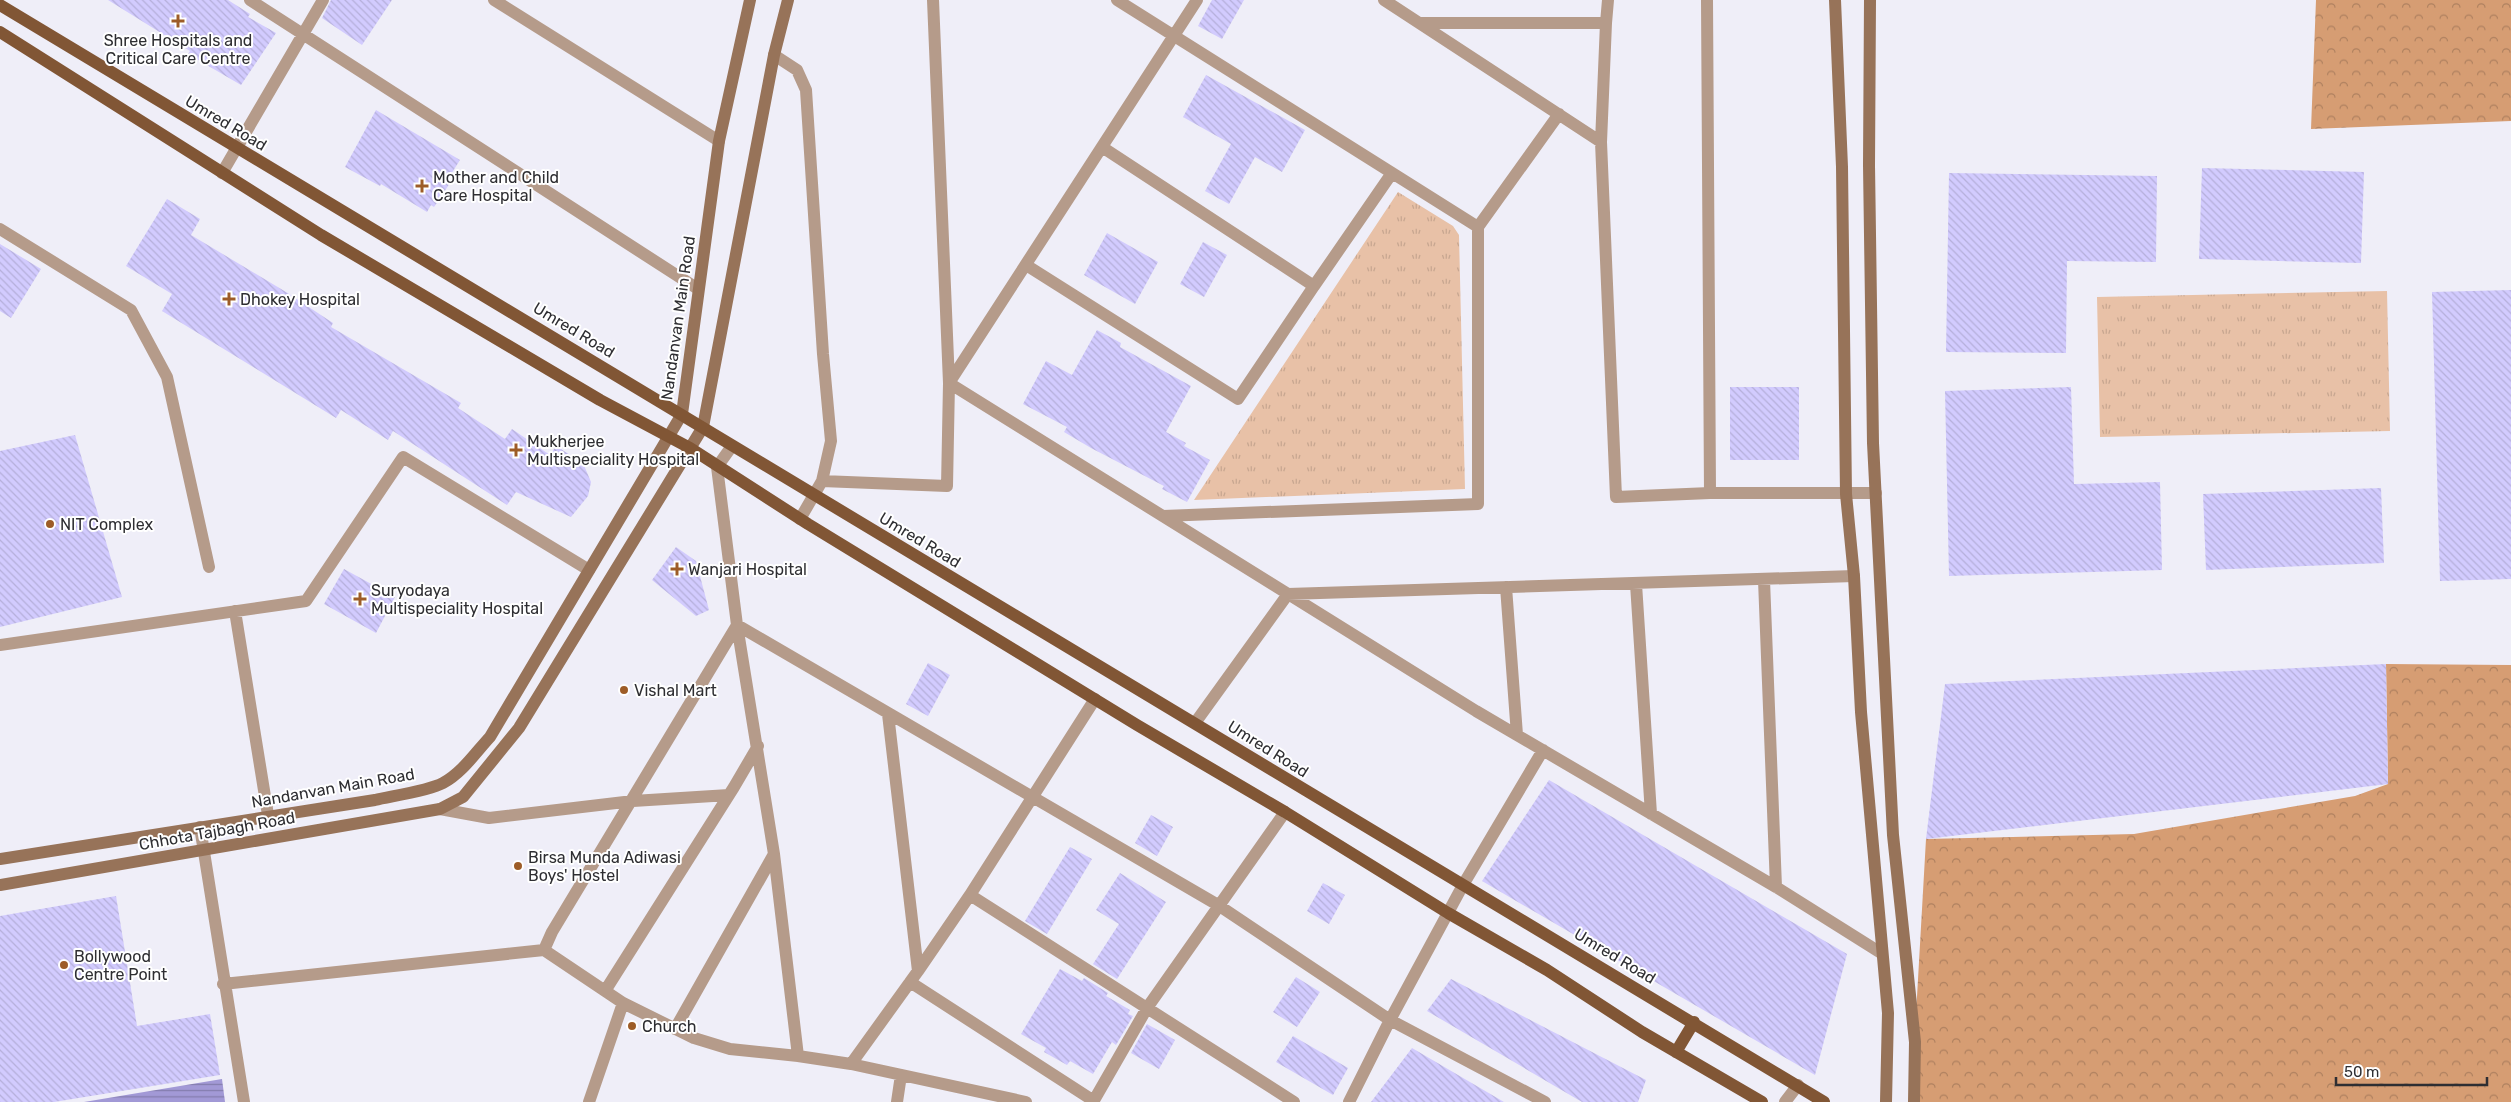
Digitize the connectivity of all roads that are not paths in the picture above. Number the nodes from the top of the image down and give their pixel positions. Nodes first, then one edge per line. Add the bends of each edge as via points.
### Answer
1 (250, 0) edge
2 (323, 0) edge
3 (494, 0) edge
4 (788, 0) edge
5 (933, 0) edge
6 (1118, 0) edge
7 (1197, 0) edge
8 (1384, 0) edge
9 (1608, 0) edge
10 (1706, 0) edge
11 (1835, 0) edge
12 (1870, 0) edge
13 (747, 1) edge
14 (0, 5) edge
15 (1419, 23) junction
16 (1606, 23) junction
17 (0, 32) edge
18 (302, 34) junction
19 (1174, 36) junction
20 (774, 54) junction
21 (1559, 114) junction
22 (719, 141) junction
23 (1601, 142) junction
24 (1102, 147) junction
25 (237, 148) junction
26 (222, 173) junction
27 (1392, 173) junction
28 (1478, 227) junction
29 (0, 229) edge
30 (1026, 266) junction
31 (1314, 286) junction
32 (698, 289) junction
33 (950, 383) junction
34 (682, 414) junction
35 (703, 427) junction
36 (668, 437) junction
37 (732, 446) junction
38 (690, 448) junction
39 (717, 467) junction
40 (822, 481) junction
41 (1876, 493) junction
42 (1710, 494) junction
43 (1846, 494) junction
44 (814, 496) junction
45 (1163, 516) junction
46 (800, 519) junction
47 (209, 567) dead end
48 (589, 570) junction
49 (1854, 576) junction
50 (1764, 580) junction
51 (1636, 584) junction
52 (1506, 587) junction
53 (1288, 594) junction
54 (235, 611) junction
55 (737, 625) junction
56 (0, 645) edge
57 (1095, 699) junction
58 (888, 714) junction
59 (1195, 723) junction
60 (1517, 735) junction
61 (758, 746) junction
62 (1543, 750) junction
63 (729, 794) junction
64 (1032, 798) junction
65 (633, 801) junction
66 (440, 809) junction
67 (1285, 812) junction
68 (1651, 814) junction
69 (268, 815) junction
70 (200, 827) junction
71 (203, 850) junction
72 (774, 854) junction
73 (0, 858) edge
74 (0, 885) edge
75 (1463, 885) junction
76 (1776, 887) junction
77 (970, 895) junction
78 (1218, 905) junction
79 (1448, 912) junction
80 (544, 950) junction
81 (1881, 953) junction
82 (918, 971) junction
83 (910, 982) junction
84 (223, 984) junction
85 (605, 991) junction
86 (622, 1003) junction
87 (1147, 1008) junction
88 (1390, 1020) junction
89 (1694, 1022) junction
90 (675, 1029) junction
91 (1676, 1052) junction
92 (798, 1056) junction
93 (851, 1064) junction
94 (901, 1075) junction
95 (1798, 1085) junction
96 (244, 1102) edge
97 (589, 1102) edge
98 (897, 1102) edge
99 (1026, 1102) edge
100 (1094, 1102) edge
101 (1294, 1102) edge
102 (1349, 1102) edge
103 (1545, 1102) edge
104 (1762, 1102) edge
105 (1785, 1102) edge
106 (1824, 1102) edge
107 (1886, 1102) edge
108 (1914, 1102) edge

1 - 18 street
2 - 18 street
3 - 22 street
4 - 20 main road
5 - 33 street
6 - 19 street
7 - 19 street
8 - 15 street
9 - 16 street
10 - 42 street
11 - 43 main road via 1842,167
12 - 41 main road via 1869,166
13 - 22 main road, Nandanvan Main Road
14 - 25 main road, Umred Road
15 - 16 street
15 - 21 street
16 - 23 street
17 - 26 main road
18 - 25 street
18 - 32 street
19 - 24 street
19 - 27 street
20 - 35 main road
20 - 40 street via 797,70 806,90 831,441
21 - 23 street
21 - 28 street
22 - 32 main road, Nandanvan Main Road
23 - 42 street via 1616,497
24 - 30 street
24 - 31 street
25 - 26 street
25 - 34 main road, Umred Road
26 - 36 main road via 600,400
27 - 28 street
27 - 31 street
28 - 45 street via 1478,504
29 - 47 street via 131,310 167,377
30 - 31 street via 1238,399
30 - 33 street
32 - 34 main road, Nandanvan Main Road
33 - 40 street via 947,486
33 - 45 street
34 - 35 main road, Umred Road
34 - 36 main road, Nandanvan Main Road
35 - 37 main road, Umred Road
35 - 38 main road, Chhota Tajbagh Road
36 - 38 main road
36 - 48 main road, Nandanvan Main Road
37 - 39 street
37 - 44 main road, Umred Road
38 - 39 main road
38 - 66 main road, Chhota Tajbagh Road via 520,728 463,797
39 - 46 main road
39 - 55 street
40 - 44 street
41 - 43 street
41 - 108 main road via 1893,835 1915,1042
42 - 43 street
43 - 49 main road
44 - 46 street
44 - 59 main road, Umred Road
45 - 53 street
46 - 57 main road
48 - 54 street via 402,457 306,601
48 - 69 main road, Nandanvan Main Road via 490,736 464,767 442,784 374,800
49 - 50 street
49 - 81 main road
50 - 51 street
50 - 76 street
51 - 52 street
51 - 68 street
52 - 53 street
52 - 60 street
53 - 59 street
53 - 60 street
54 - 56 street
54 - 69 street
55 - 58 street
55 - 61 street
55 - 65 street
57 - 64 street
57 - 67 main road
58 - 64 street
58 - 82 street
59 - 75 main road, Umred Road
60 - 62 street
61 - 63 street
61 - 72 street
62 - 68 street
62 - 75 street
63 - 65 street
63 - 85 street
64 - 77 street
64 - 78 street
65 - 66 street via 489,818
65 - 80 street
66 - 71 main road, Chhota Tajbagh Road
67 - 78 street
67 - 79 main road
68 - 76 street
69 - 70 main road, Nandanvan Main Road
70 - 71 street
70 - 73 main road, Nandanvan Main Road
71 - 74 main road, Chhota Tajbagh Road
71 - 84 street
72 - 90 street
72 - 92 street
75 - 79 street
75 - 89 main road, Umred Road
76 - 81 street
77 - 82 street
77 - 87 street
78 - 87 street
78 - 88 street
79 - 88 street
79 - 91 main road
80 - 84 street
80 - 85 street
81 - 107 main road via 1888,1013
82 - 83 street
83 - 93 street
83 - 100 street
84 - 96 street
85 - 86 street
86 - 90 street
86 - 97 street
87 - 100 street
87 - 101 street
88 - 102 street
88 - 103 street
89 - 91 main road
89 - 95 main road, Umred Road
90 - 92 street via 730,1049
91 - 104 main road
92 - 93 street
93 - 94 street
94 - 98 street
94 - 99 street
95 - 105 street
95 - 106 main road, Umred Road

